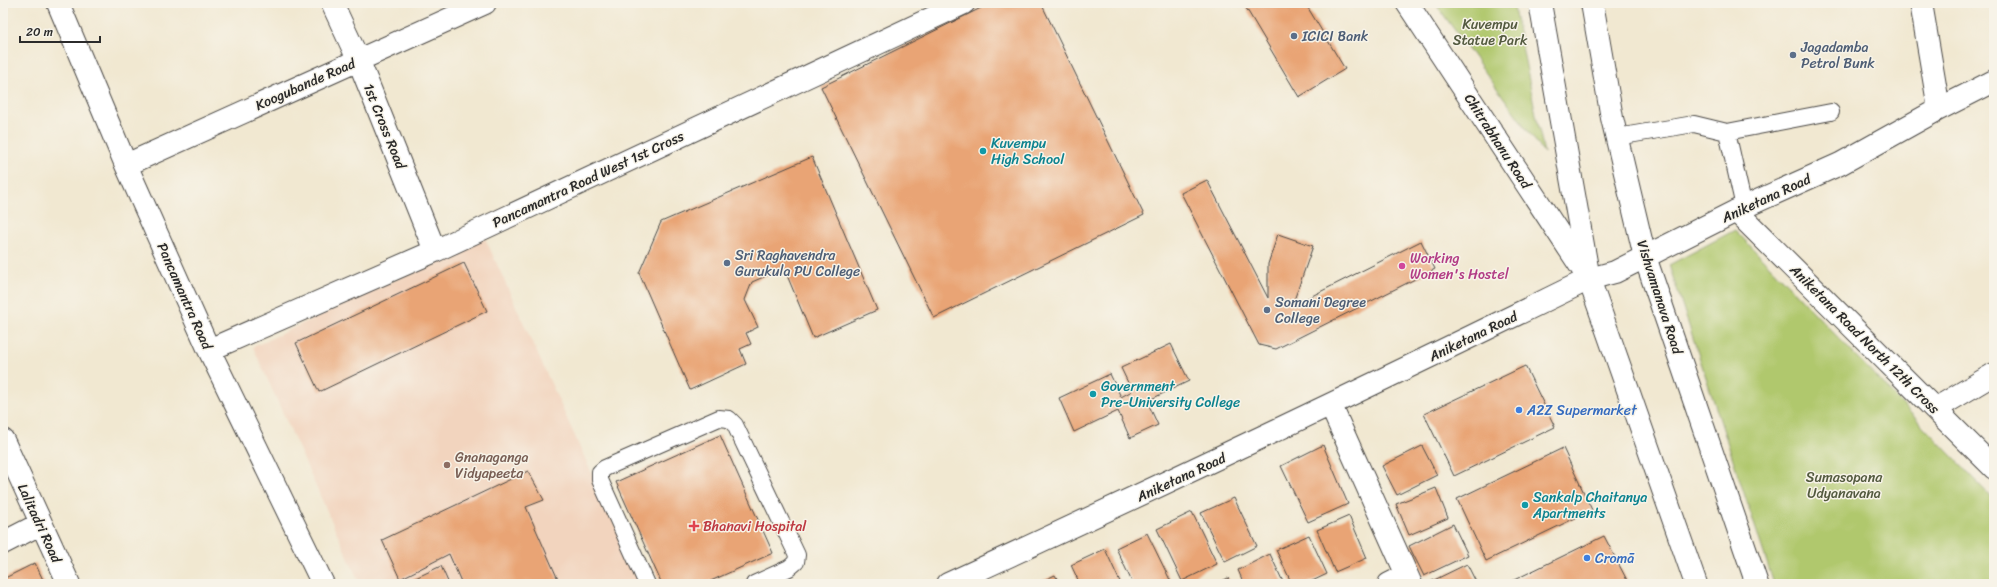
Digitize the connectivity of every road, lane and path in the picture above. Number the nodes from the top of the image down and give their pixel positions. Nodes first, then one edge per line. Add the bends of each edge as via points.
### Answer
1 (58, 3) edge
2 (332, 3) edge
3 (485, 3) edge
4 (964, 3) edge
5 (1407, 3) edge
6 (1540, 3) edge
7 (1592, 3) edge
8 (1921, 3) edge
9 (358, 60) junction
10 (1994, 81) edge
11 (1939, 109) junction
12 (1831, 112) dead end
13 (1727, 132) junction
14 (1617, 137) junction
15 (126, 165) junction
16 (1740, 209) junction
17 (435, 251) junction
18 (1645, 257) junction
19 (1589, 279) junction
20 (209, 350) junction
21 (1994, 374) edge
22 (1331, 406) junction
23 (1935, 409) junction
24 (3, 440) edge
25 (1994, 468) edge
26 (40, 524) junction
27 (3, 543) edge
28 (1402, 581) edge
29 (69, 584) edge
30 (323, 584) edge
31 (647, 584) edge
32 (754, 584) edge
33 (948, 584) edge
34 (1696, 584) edge
35 (1757, 584) edge

1 - 15 street, Pancamantra Road
2 - 9 street, 1st Cross Road
3 - 9 street, Koogubande Road
4 - 17 street, Pancamantra Road West 1st Cross
5 - 19 street, Chitrabhanu Road
6 - 19 street
7 - 14 street, Vishvamanava Road
8 - 11 street
9 - 15 street, Koogubande Road
9 - 17 street, 1st Cross Road
10 - 11 street, Aniketana Road
11 - 16 street, Aniketana Road via 1840,164
12 - 13 lane
13 - 14 lane via 1694,124
13 - 16 lane
14 - 18 street, Vishvamanava Road
15 - 20 street, Pancamantra Road
16 - 18 street, Aniketana Road
16 - 23 street, Aniketana Road North 12th Cross
17 - 20 street, Pancamantra Road West 1st Cross
18 - 19 street, Aniketana Road via 1615,272
18 - 35 street, Vishvamanava Road
19 - 22 street, Aniketana Road
19 - 34 street
20 - 30 street, Pancamantra Road
21 - 23 street
22 - 28 street
22 - 33 street, Aniketana Road
23 - 25 street, Aniketana Road North 12th Cross
24 - 26 street, Lalitadri Road
26 - 27 street
26 - 29 street, Lalitadri Road
31 - 32 lane via 600,480 600,472 719,418 729,419 735,425 797,556 796,562 789,568

